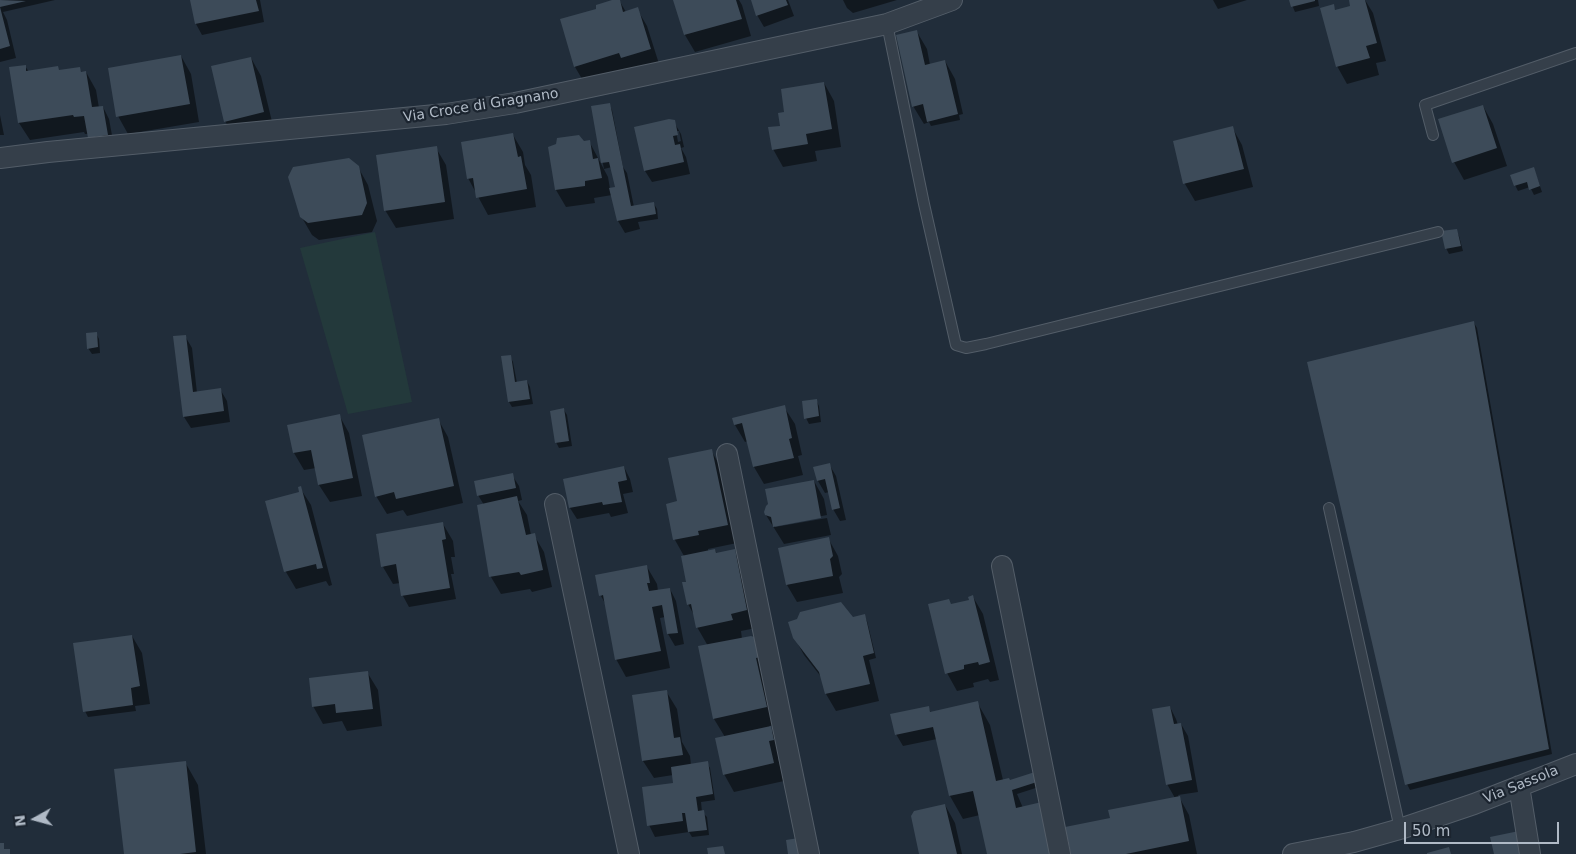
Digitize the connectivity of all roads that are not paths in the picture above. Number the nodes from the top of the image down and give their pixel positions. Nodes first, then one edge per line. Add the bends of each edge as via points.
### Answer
1 (948, 1) edge
2 (887, 24) junction
3 (1576, 52) edge
4 (1433, 135) dead end
5 (0, 158) edge
6 (1438, 232) dead end
7 (727, 454) dead end
8 (555, 504) dead end
9 (1329, 508) dead end
10 (1002, 566) dead end
11 (1576, 764) edge
12 (1519, 786) junction
13 (1400, 829) junction
14 (629, 854) edge
15 (809, 854) edge
16 (1060, 854) edge
17 (1292, 854) edge
18 (1530, 854) edge

1 - 2 street, Via Croce di Gragnano
2 - 5 street, Via Croce di Gragnano via 515,103 446,114
2 - 6 lane via 956,345 966,348 986,344
3 - 4 lane via 1425,105
7 - 15 street
8 - 14 street
9 - 13 lane
10 - 16 street
11 - 12 street, Via Sassola
12 - 13 street, Via Sassola
12 - 18 street
13 - 17 street, Via Sassola

